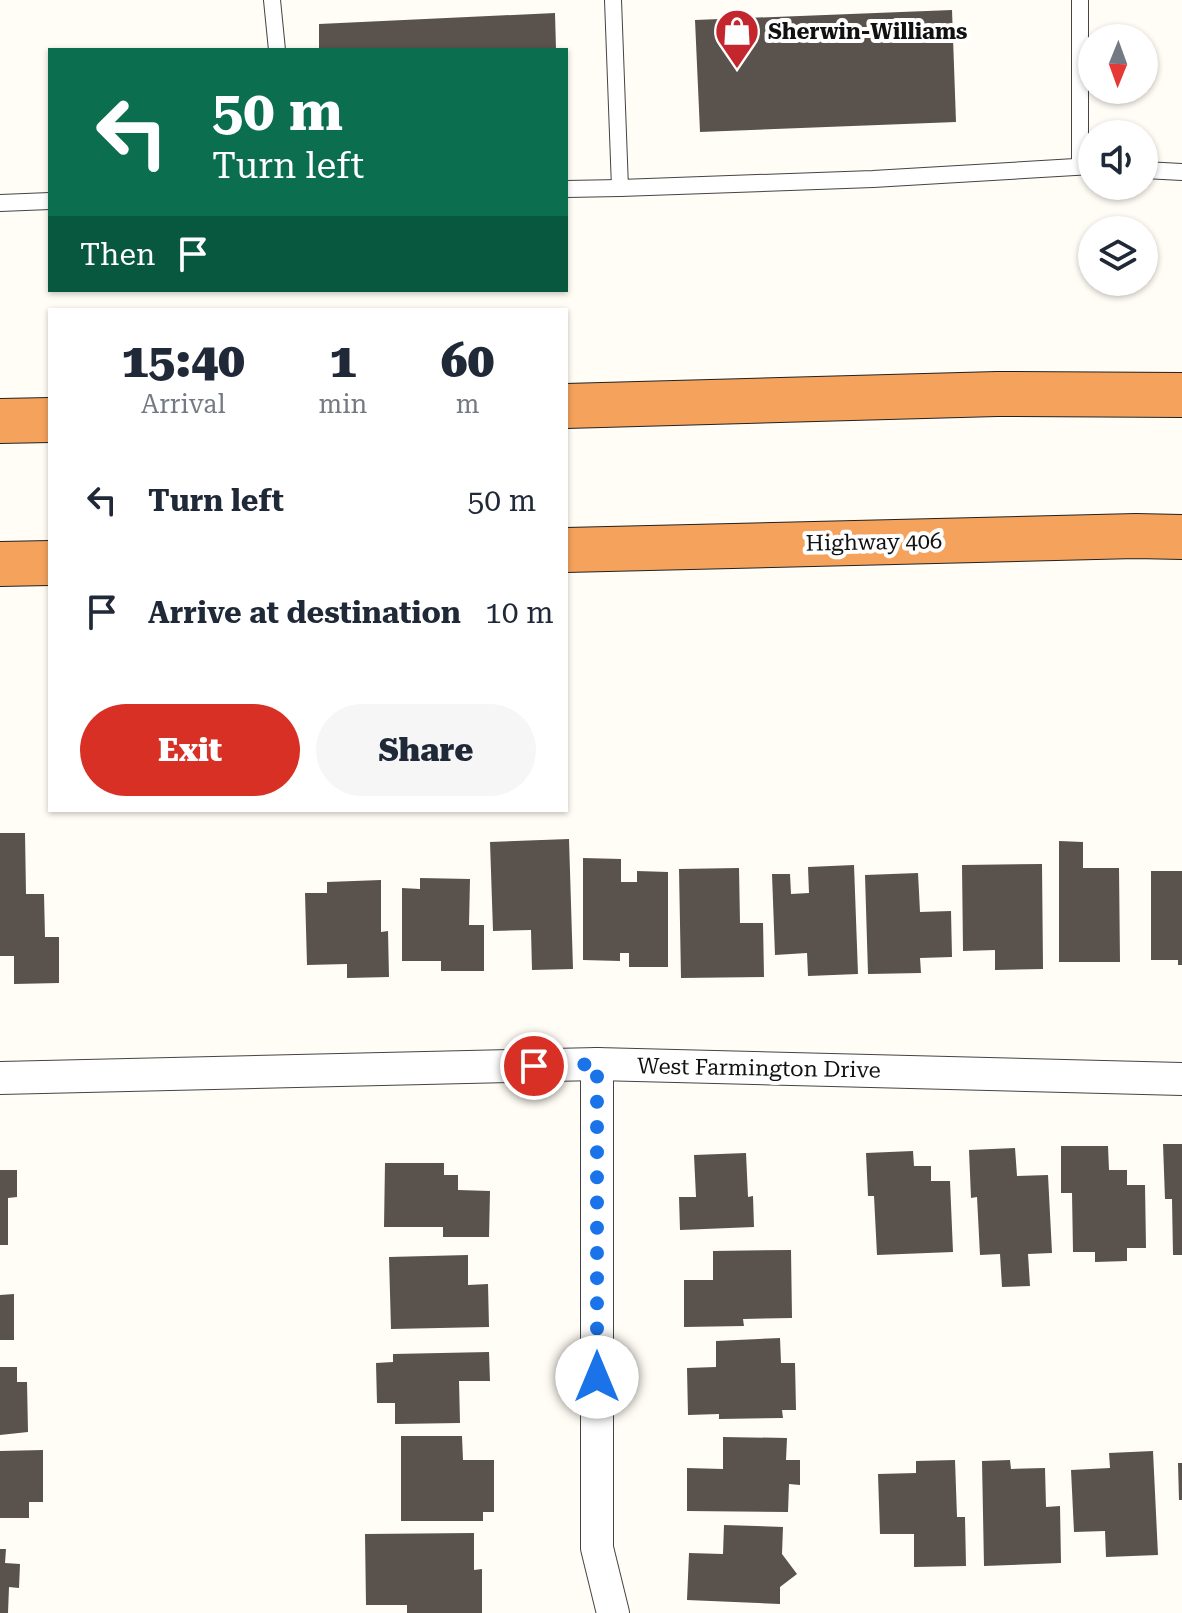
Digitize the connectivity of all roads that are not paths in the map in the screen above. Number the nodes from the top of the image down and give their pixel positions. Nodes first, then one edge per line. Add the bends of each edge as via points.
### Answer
1 (272, 0) edge
2 (613, 0) edge
3 (1080, 0) edge
4 (277, 48) edge
5 (1084, 120) edge
6 (1078, 166) edge
7 (1158, 171) edge
8 (1182, 172) edge
9 (620, 188) junction
10 (568, 189) edge
11 (48, 201) edge
12 (0, 203) edge
13 (1182, 395) edge
14 (568, 406) edge
15 (48, 420) edge
16 (0, 421) edge
17 (1182, 537) edge
18 (568, 550) edge
19 (48, 563) edge
20 (0, 564) edge
21 (597, 1064) junction
22 (0, 1078) edge
23 (1182, 1079) edge
24 (613, 1613) edge

1 - 4 lane
2 - 9 lane
3 - 5 lane
6 - 9 lane
7 - 8 lane
9 - 10 lane
11 - 12 lane
13 - 14 highway via 997,394
15 - 16 highway
17 - 18 highway, Highway 406
19 - 20 highway
21 - 22 street, West Farmington Drive
21 - 23 street, West Farmington Drive
21 - 24 street via 597,1548

